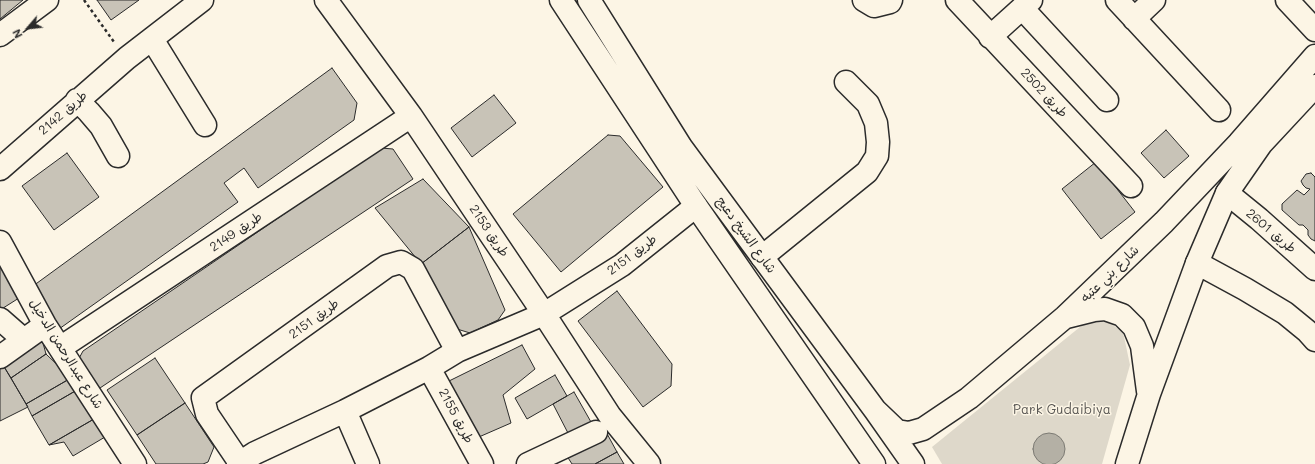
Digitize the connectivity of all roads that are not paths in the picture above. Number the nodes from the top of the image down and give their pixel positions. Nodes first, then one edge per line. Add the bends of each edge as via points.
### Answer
1 (202, 0) edge
2 (326, 0) edge
3 (561, 0) edge
4 (589, 0) edge
5 (864, 0) edge
6 (892, 0) edge
7 (957, 0) edge
8 (1117, 0) edge
9 (1154, 0) edge
10 (1287, 0) edge
11 (44, 1) edge
12 (1027, 4) edge
13 (1134, 19) junction
14 (1315, 30) edge
15 (0, 35) edge
16 (990, 37) junction
17 (152, 39) junction
18 (1315, 56) edge
19 (846, 82) dead end
20 (1315, 86) edge
21 (78, 100) junction
22 (1107, 100) dead end
23 (1219, 110) dead end
24 (411, 116) junction
25 (205, 125) dead end
26 (118, 156) dead end
27 (0, 169) edge
28 (1131, 186) dead end
29 (1227, 193) junction
30 (696, 206) junction
31 (0, 242) edge
32 (762, 257) junction
33 (1197, 263) junction
34 (1315, 269) edge
35 (544, 314) junction
36 (0, 318) edge
37 (1065, 318) junction
38 (46, 325) junction
39 (24, 340) junction
40 (1315, 340) edge
41 (60, 348) junction
42 (457, 351) junction
43 (0, 357) edge
44 (430, 368) junction
45 (1149, 394) junction
46 (875, 410) junction
47 (345, 411) junction
48 (596, 432) dead end
49 (248, 461) edge
50 (135, 464) edge
51 (368, 464) edge
52 (482, 464) edge
53 (528, 464) edge
54 (649, 464) edge
55 (874, 464) edge
56 (913, 464) edge
57 (1127, 464) edge

1 - 17 street, طريق 2142
2 - 24 street, طريق 2153
3 - 30 street, شارع الشيخ دعيج
4 - 32 street, شارع الشيخ دعيج via 681,147
5 - 6 street via 874,6
7 - 16 street, طريق 2502
8 - 13 street
9 - 13 street
10 - 14 street
11 - 15 street
12 - 16 street
12 - 22 street
13 - 23 street
16 - 28 street, طريق 2502
17 - 21 street, طريق 2142
17 - 25 street
18 - 37 street, شارع بني عتبه via 1186,199
19 - 32 street via 868,104 876,123 877,156 867,172
20 - 29 street via 1262,144
21 - 26 street via 101,126
21 - 27 street, طريق 2142
24 - 35 street, طريق 2153
24 - 41 street, طريق 2149
29 - 33 street
29 - 34 street, طريق 2601
30 - 35 street, طريق 2151 via 622,265
30 - 55 street, شارع الشيخ دعيج
31 - 38 street, شارع عبدالرحمن الدخيل
32 - 46 street, شارع الشيخ دعيج
33 - 40 street via 1285,313
33 - 45 street
35 - 42 street, طريق 2151
35 - 54 street, طريق 2153 via 610,416
36 - 39 street
37 - 45 street via 1105,309 1122,315 1134,327 1142,346
37 - 46 street, شارع بني عتبه via 969,398 924,429 909,434 897,430
38 - 39 street
38 - 41 street, شارع عبدالرحمن الدخيل
39 - 43 street
41 - 50 street, شارع عبدالرحمن الدخيل
42 - 44 street, طريق 2151
42 - 49 street, طريق 2151 via 413,269 401,262 387,266 204,398 208,414
44 - 47 street, طريق 2151
44 - 52 street, طريق 2155
45 - 57 street
46 - 56 street, شارع الشيخ دعيج
47 - 49 street, طريق 2151
47 - 51 street
48 - 53 street

